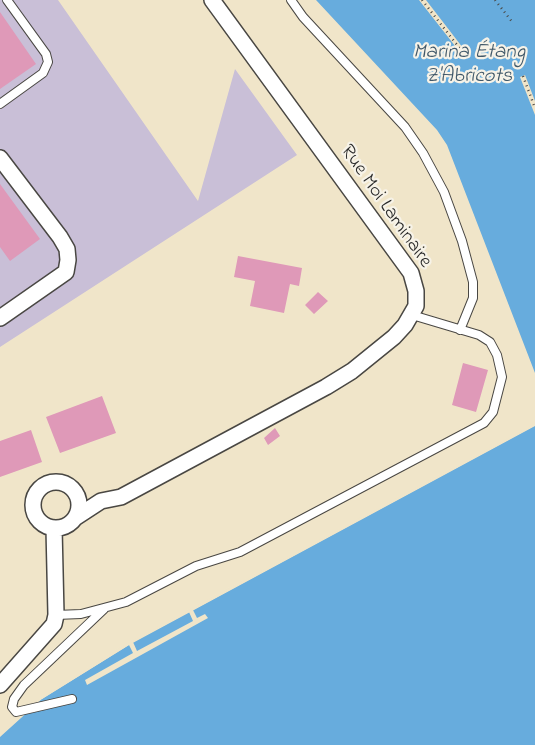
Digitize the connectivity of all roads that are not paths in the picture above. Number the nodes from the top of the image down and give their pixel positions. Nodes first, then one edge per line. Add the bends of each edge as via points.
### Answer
1 (7, 0) edge
2 (212, 0) edge
3 (291, 0) edge
4 (0, 104) edge
5 (0, 158) edge
6 (412, 315) junction
7 (0, 318) edge
8 (460, 330) junction
9 (73, 488) junction
10 (101, 501) junction
11 (75, 518) junction
12 (54, 528) junction
13 (105, 608) junction
14 (56, 615) junction
15 (2, 677) edge
16 (72, 699) dead end

1 - 4 lane via 46,54 48,62 43,73
2 - 6 street, Rue Moi Laminaire via 410,273 416,291
3 - 8 lane via 303,17 406,127 444,192 473,282 473,298
5 - 7 street via 60,237 67,249 68,260 66,272
6 - 8 lane
6 - 10 street, Rue Moi Laminaire via 394,337 352,371 326,387 121,497
8 - 13 lane via 490,342 500,366 502,377 497,402 494,412 484,424 240,552 196,566 126,602
9 - 10 street
9 - 11 street via 80,506
9 - 12 street via 61,481 48,483 34,497 36,516
10 - 11 street, Rue Moi Laminaire
11 - 12 street via 65,526
12 - 14 street
13 - 14 lane via 81,614
13 - 16 lane via 24,685 12,707 16,712
14 - 15 street via 50,630

